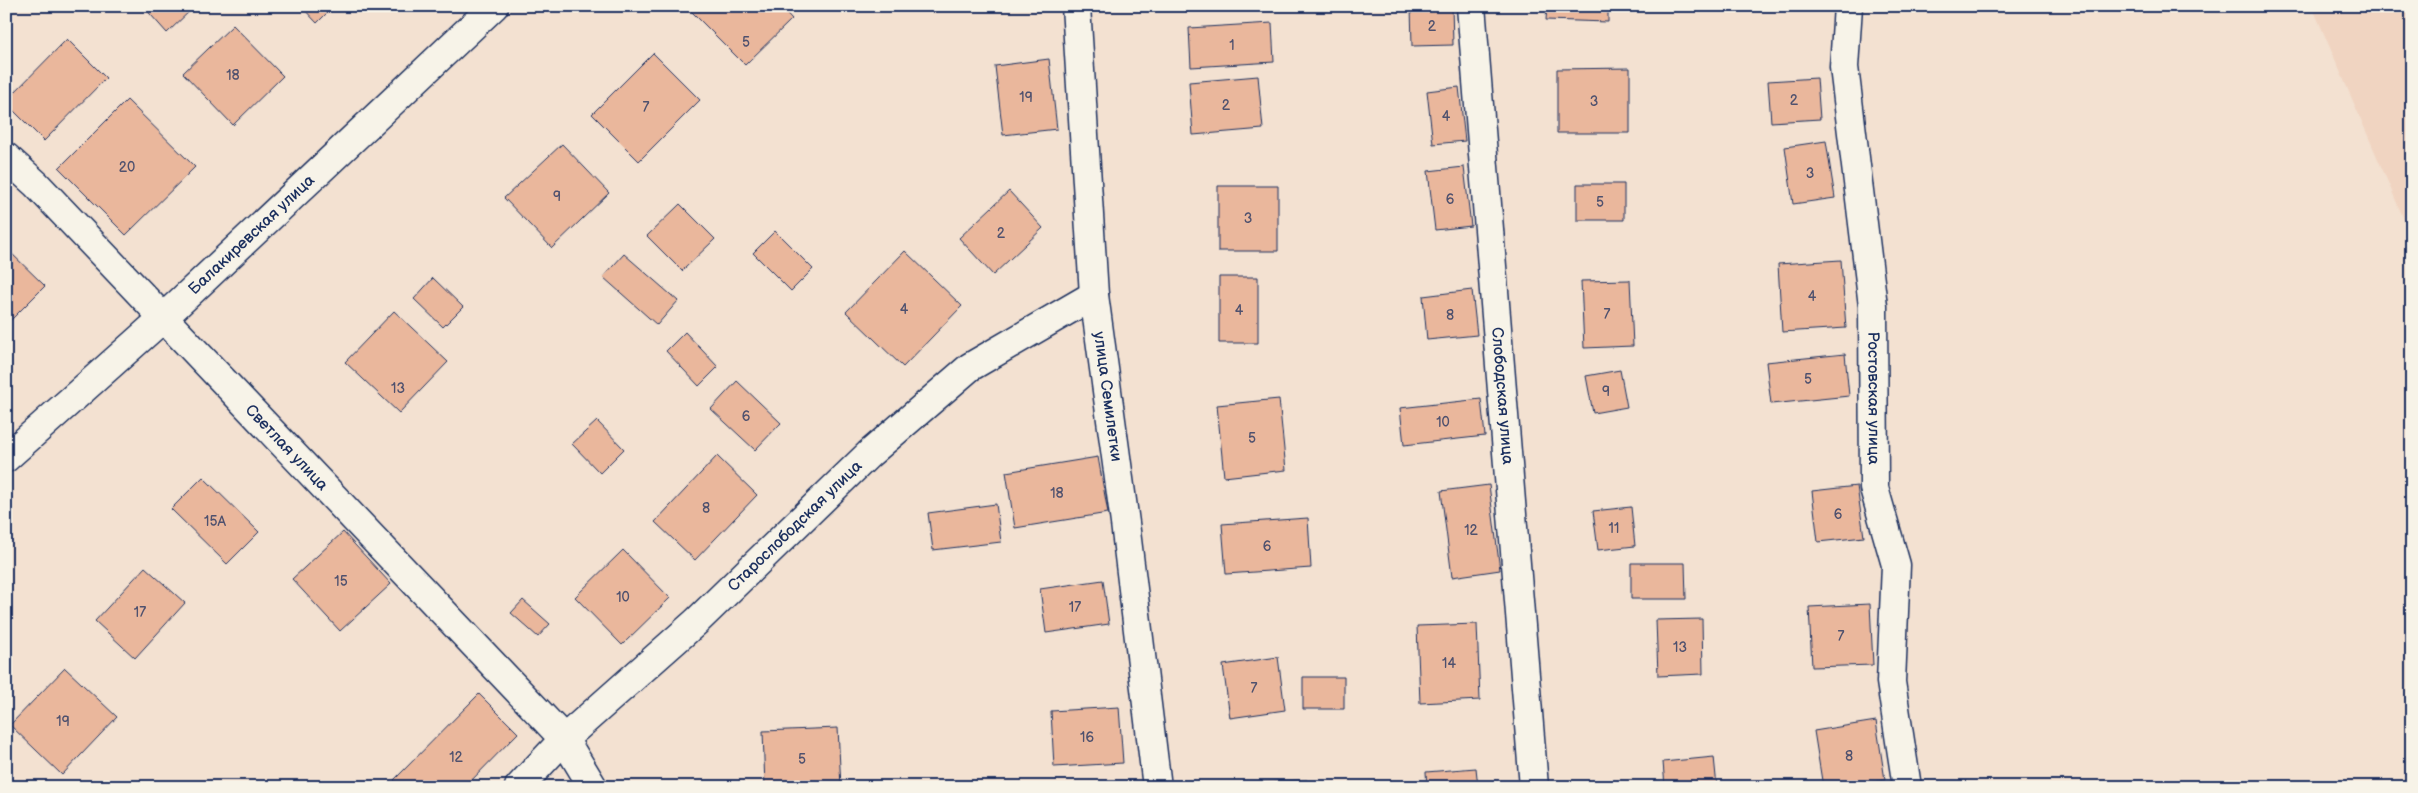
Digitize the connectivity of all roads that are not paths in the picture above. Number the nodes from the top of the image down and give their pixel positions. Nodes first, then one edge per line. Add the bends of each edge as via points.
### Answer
1 (494, 6) edge
2 (1076, 6) edge
3 (1471, 6) edge
4 (1848, 6) edge
5 (6, 157) edge
6 (1094, 295) junction
7 (162, 319) junction
8 (6, 458) edge
9 (564, 739) junction
10 (519, 787) edge
11 (593, 787) edge
12 (1157, 787) edge
13 (1534, 787) edge
14 (1906, 787) edge

1 - 7 street, Балакиревская улица
2 - 6 street, улица Семилетки
3 - 13 street, Слободская улица
4 - 14 street, Ростовская улица via 1844,67 1873,306 1874,488 1896,565 1891,682
5 - 7 street, Светлая улица
6 - 9 street, Старослободская улица via 970,367 869,454 696,622
6 - 12 street, улица Семилетки via 1127,532
7 - 8 street, Балакиревская улица
7 - 9 street, Светлая улица
9 - 10 street, Старослободская улица
9 - 11 street, Светлая улица

